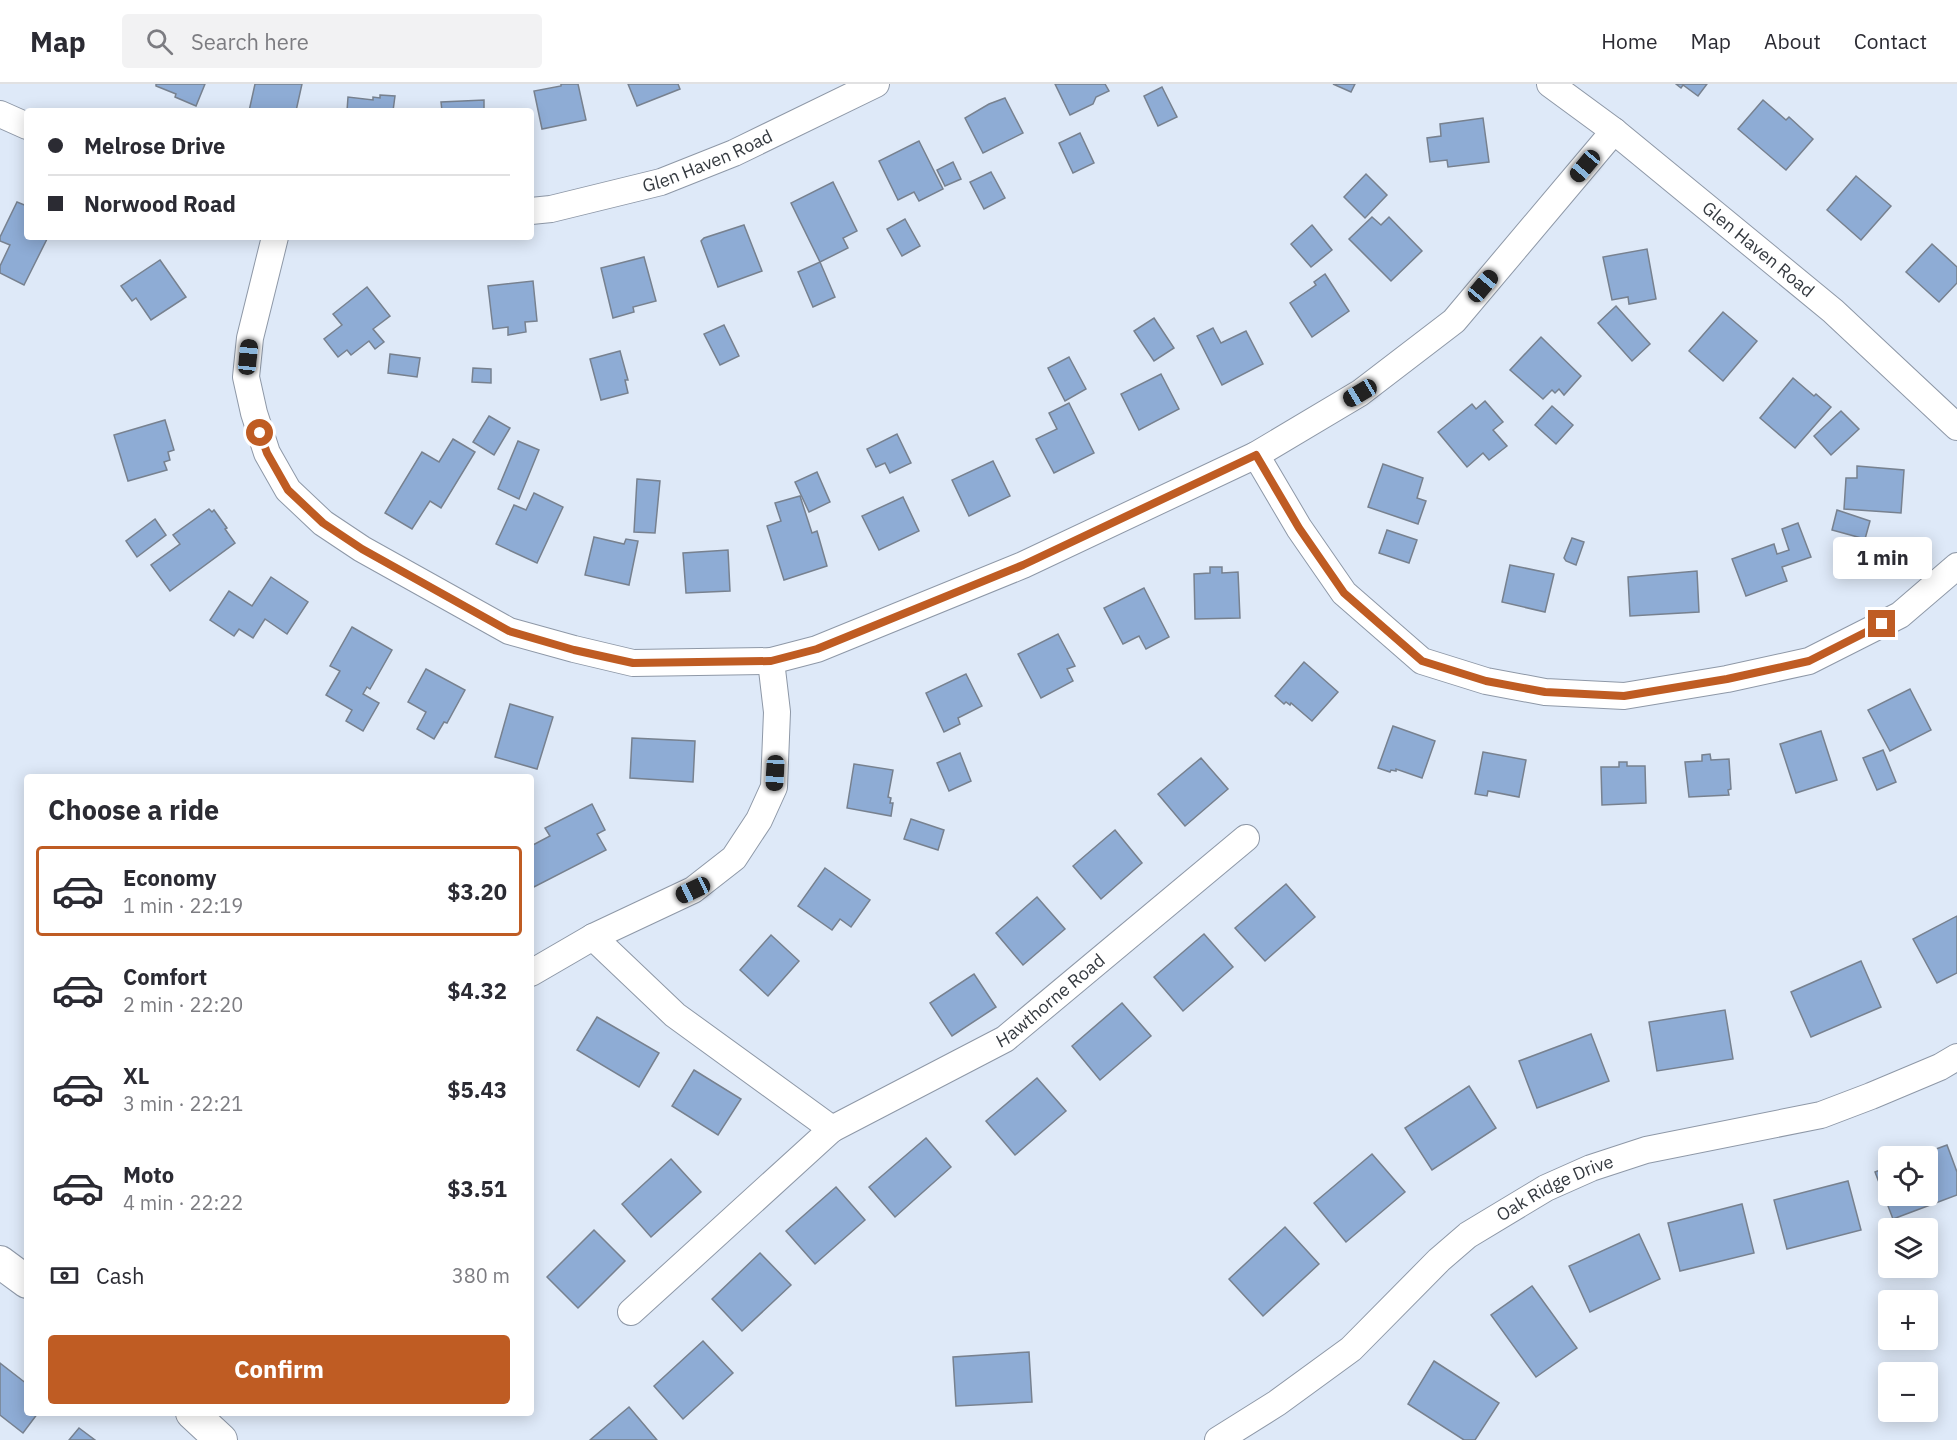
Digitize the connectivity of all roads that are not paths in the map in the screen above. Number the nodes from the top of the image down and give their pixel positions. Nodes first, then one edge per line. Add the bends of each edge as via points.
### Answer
1 (876, 84) edge
2 (1550, 84) edge
3 (0, 114) edge
4 (24, 125) edge
5 (1614, 131) junction
6 (534, 211) edge
7 (274, 240) edge
8 (1957, 427) edge
9 (1256, 455) junction
10 (1957, 566) edge
11 (771, 661) junction
12 (1246, 838) dead end
13 (593, 937) junction
14 (534, 971) edge
15 (1957, 1058) edge
16 (832, 1129) junction
17 (0, 1262) edge
18 (24, 1280) edge
19 (632, 1312) dead end
20 (195, 1416) edge
21 (220, 1440) edge
22 (1218, 1440) edge

1 - 6 street, Glen Haven Road via 734,153 661,182
2 - 5 street, Glen Haven Road
3 - 4 street
5 - 8 street, Glen Haven Road via 1833,311
5 - 9 street via 1454,321 1360,393
7 - 11 street via 250,338 246,377 267,453 288,490 323,523 509,631 633,663
9 - 10 street via 1344,593 1422,661 1486,681 1545,692 1624,696 1809,661 1900,615
9 - 11 street via 1023,565 817,649
11 - 13 street via 777,712 774,787 753,829 734,858 693,890
12 - 16 street, Hawthorne Road via 1005,1039
13 - 14 street
13 - 16 street via 675,1015
15 - 22 street, Oak Ridge Drive via 1821,1114 1646,1150 1546,1188 1468,1235 1351,1349
16 - 19 street, Hawthorne Road
17 - 18 street
20 - 21 street

